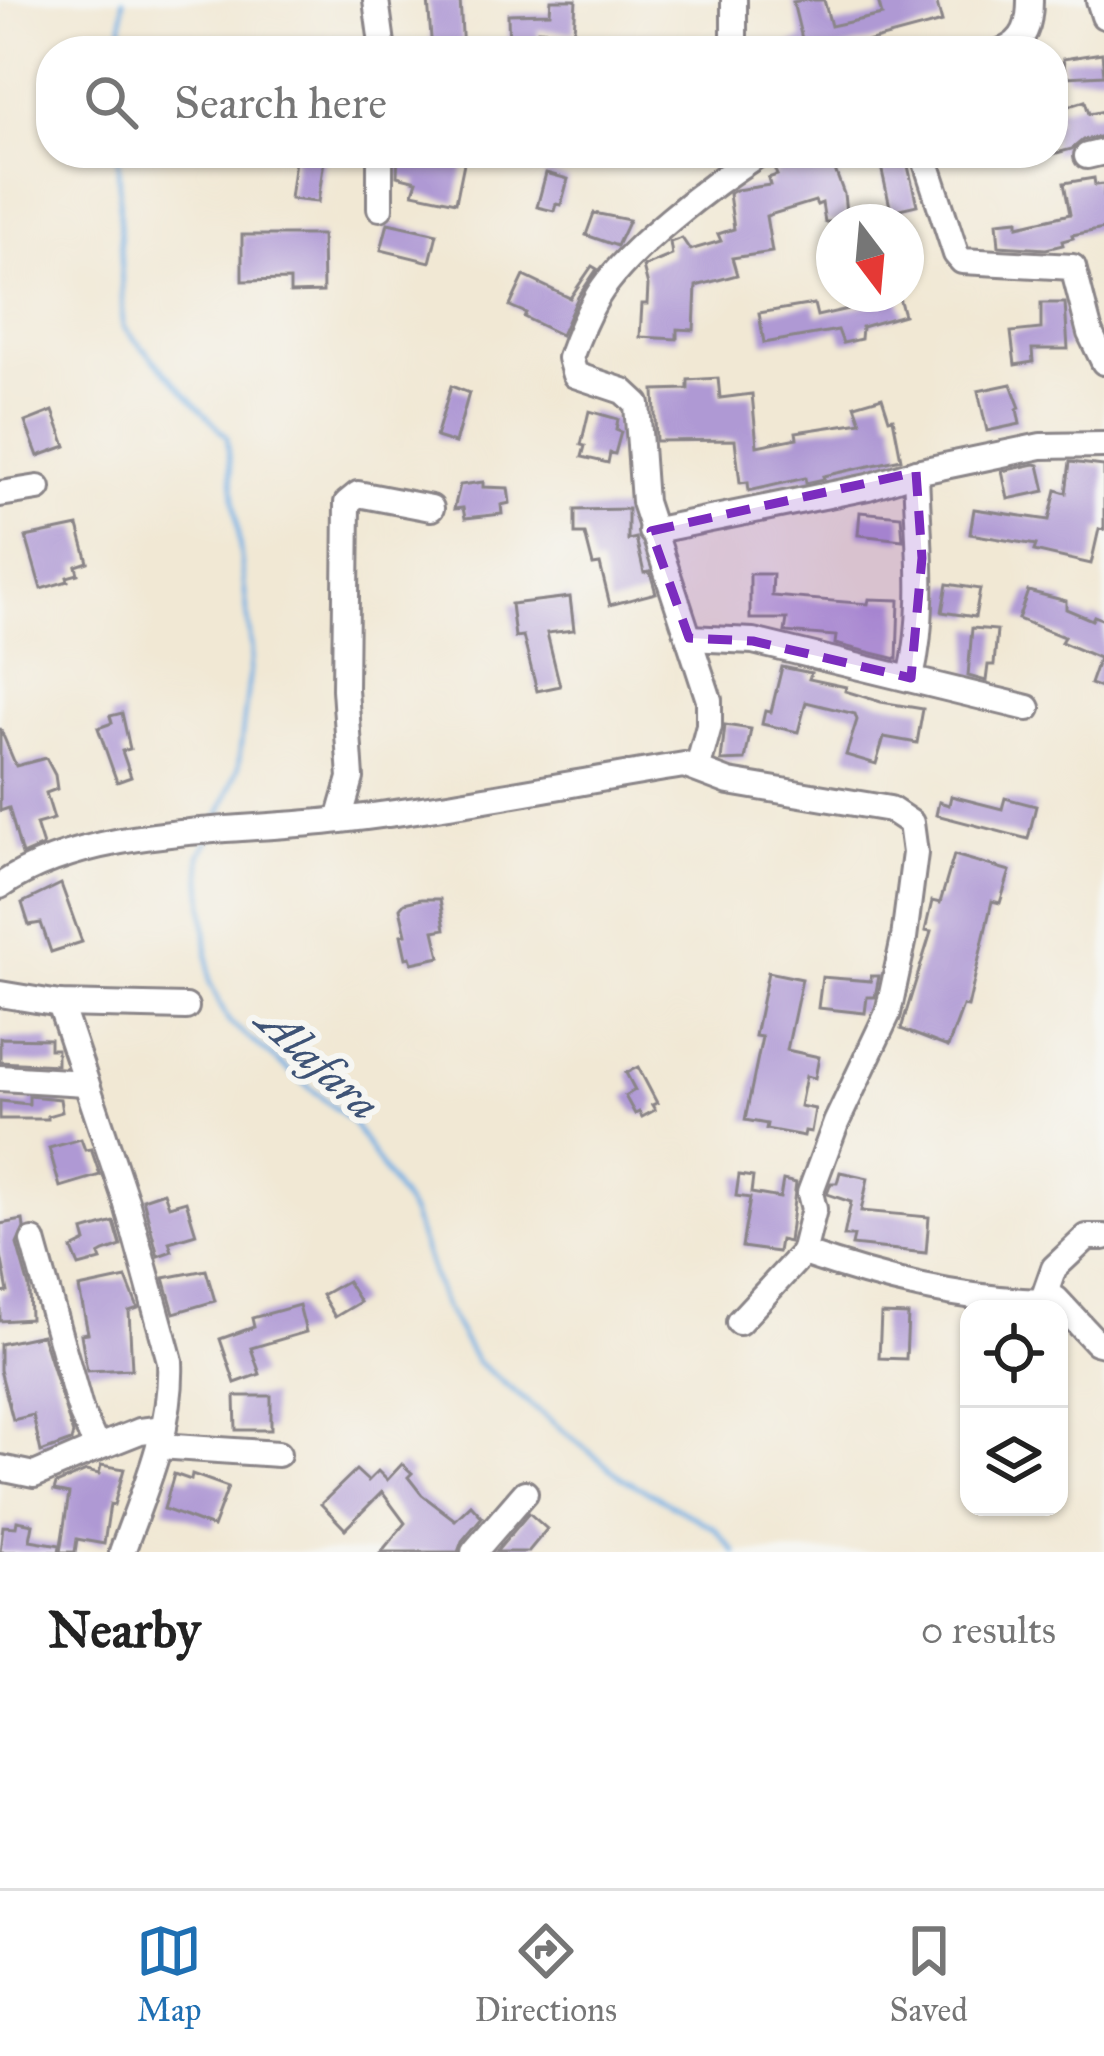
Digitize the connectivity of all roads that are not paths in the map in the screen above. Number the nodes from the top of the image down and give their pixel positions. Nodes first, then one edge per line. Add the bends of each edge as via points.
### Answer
1 (376, 0) edge
2 (734, 0) edge
3 (1030, 0) edge
4 (1099, 0) edge
5 (1104, 16) edge
6 (381, 36) edge
7 (734, 36) edge
8 (1023, 36) edge
9 (380, 168) edge
10 (738, 168) edge
11 (928, 168) edge
12 (380, 208) dead end
13 (1104, 362) edge
14 (1104, 446) edge
15 (916, 472) junction
16 (38, 488) dead end
17 (0, 494) edge
18 (431, 508) dead end
19 (651, 531) junction
20 (689, 638) junction
21 (911, 678) junction
22 (1028, 707) dead end
23 (698, 767) junction
24 (339, 820) junction
25 (2, 876) edge
26 (0, 994) edge
27 (60, 1004) junction
28 (187, 1007) dead end
29 (0, 1078) edge
30 (86, 1083) junction
31 (1104, 1237) edge
32 (33, 1241) dead end
33 (802, 1252) junction
34 (982, 1300) edge
35 (1043, 1300) edge
36 (1068, 1312) edge
37 (739, 1322) dead end
38 (1104, 1344) edge
39 (162, 1437) junction
40 (97, 1448) junction
41 (278, 1454) dead end
42 (0, 1468) edge
43 (525, 1493) dead end
44 (122, 1552) edge
45 (474, 1552) edge

1 - 6 street
2 - 7 street
3 - 8 street
4 - 5 street
9 - 12 street
10 - 19 street via 616,273 570,358 575,376 623,391 637,404
11 - 13 street via 962,261 1073,267
14 - 15 street via 1041,446
15 - 19 street
15 - 21 street via 920,641
16 - 17 street
18 - 24 street via 358,494 347,503 351,778
19 - 20 street
20 - 21 street via 753,641
20 - 23 street via 709,700
21 - 22 street
23 - 24 street
23 - 33 street via 729,782 890,809 914,834 888,1013 810,1193 814,1209
24 - 25 street via 121,841
26 - 27 street
27 - 28 street
27 - 30 street
29 - 30 street
30 - 39 street via 167,1347 171,1387
31 - 35 street via 1087,1237 1054,1268
32 - 40 street
33 - 34 street
33 - 37 street
36 - 38 street
39 - 40 street via 140,1431
39 - 41 street
39 - 44 street
40 - 42 street via 34,1475
43 - 45 street

